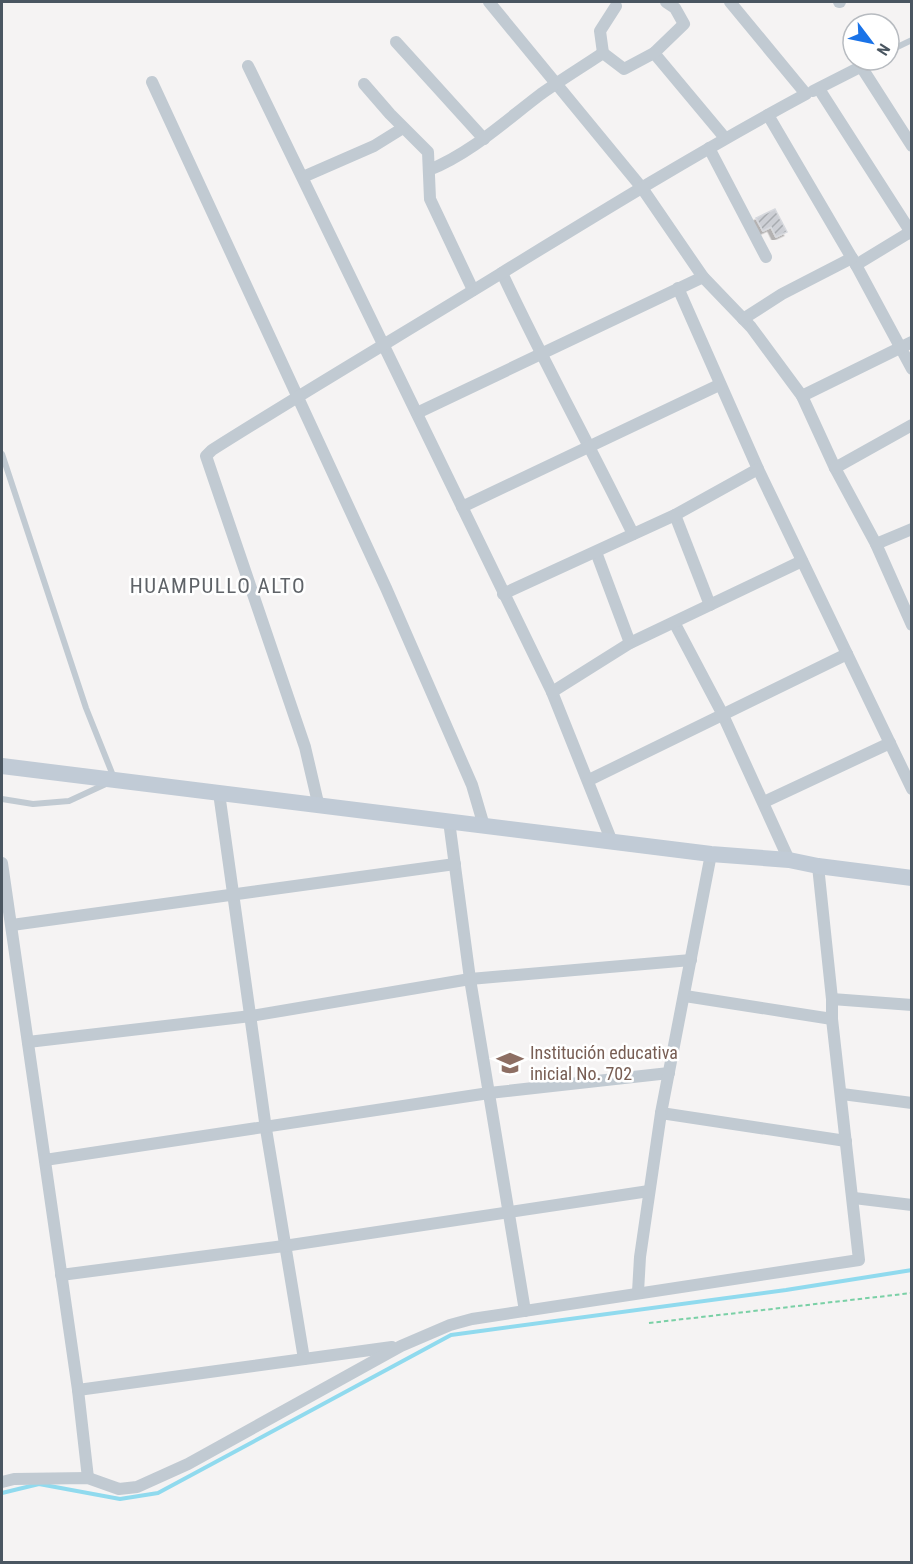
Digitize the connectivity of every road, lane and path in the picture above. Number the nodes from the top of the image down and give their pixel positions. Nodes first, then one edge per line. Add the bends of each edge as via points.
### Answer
1 (489, 2) edge
2 (730, 2) edge
3 (619, 3) edge
4 (675, 4) edge
5 (396, 42) dead end
6 (654, 52) junction
7 (603, 53) junction
8 (248, 66) dead end
9 (854, 72) edge
10 (865, 72) edge
11 (152, 82) dead end
12 (364, 84) dead end
13 (555, 84) junction
14 (819, 89) junction
15 (806, 94) junction
16 (768, 115) junction
17 (403, 128) junction
18 (724, 138) junction
19 (484, 139) junction
20 (912, 146) edge
21 (709, 148) junction
22 (429, 170) junction
23 (303, 177) junction
24 (642, 188) junction
25 (911, 233) edge
26 (766, 257) dead end
27 (854, 262) junction
28 (502, 273) junction
29 (703, 277) junction
30 (678, 288) junction
31 (472, 290) junction
32 (743, 320) junction
33 (385, 345) junction
34 (906, 345) edge
35 (540, 354) junction
36 (912, 369) edge
37 (719, 385) junction
38 (298, 396) junction
39 (802, 396) junction
40 (417, 413) junction
41 (912, 425) edge
42 (591, 446) junction
43 (2, 454) edge
44 (835, 468) junction
45 (758, 469) junction
46 (462, 507) junction
47 (675, 515) junction
48 (911, 530) edge
49 (633, 534) junction
50 (876, 544) junction
51 (596, 552) junction
52 (802, 561) junction
53 (503, 594) junction
54 (710, 605) junction
55 (908, 612) edge
56 (675, 624) junction
57 (912, 625) edge
58 (630, 643) junction
59 (847, 654) junction
60 (552, 692) junction
61 (722, 714) junction
62 (890, 743) junction
63 (2, 766) edge
64 (115, 780) junction
65 (589, 780) junction
66 (912, 789) edge
67 (219, 793) junction
68 (2, 799) edge
69 (764, 802) junction
70 (318, 807) junction
71 (449, 821) junction
72 (484, 826) junction
73 (612, 842) junction
74 (711, 855) junction
75 (789, 860) junction
76 (2, 863) edge
77 (455, 864) junction
78 (818, 866) junction
79 (912, 878) edge
80 (234, 894) junction
81 (12, 925) junction
82 (691, 960) junction
83 (470, 979) junction
84 (685, 996) junction
85 (832, 999) junction
86 (912, 1005) edge
87 (251, 1016) junction
88 (832, 1019) junction
89 (28, 1042) junction
90 (669, 1072) junction
91 (489, 1093) junction
92 (842, 1094) junction
93 (912, 1103) edge
94 (661, 1113) junction
95 (266, 1129) junction
96 (846, 1141) junction
97 (45, 1160) junction
98 (649, 1191) junction
99 (854, 1198) junction
100 (912, 1205) edge
101 (510, 1214) junction
102 (284, 1246) junction
103 (62, 1275) junction
104 (638, 1292) junction
105 (912, 1293) edge
106 (525, 1311) junction
107 (649, 1323) dead end
108 (401, 1346) junction
109 (304, 1359) junction
110 (78, 1390) junction
111 (88, 1478) junction
112 (2, 1482) edge

1 - 13 street
2 - 15 street
3 - 7 street via 600,31
4 - 6 street via 683,28
5 - 19 street
6 - 7 street via 624,69
6 - 18 street
7 - 13 street
8 - 23 street
9 - 14 street
10 - 20 street
11 - 38 street
12 - 17 street
13 - 19 street
13 - 24 street
14 - 15 street
14 - 25 street
15 - 16 street
16 - 18 street
16 - 27 street
17 - 22 street via 428,152
17 - 23 street via 375,146
18 - 21 street
19 - 22 street
21 - 24 street
21 - 26 street
22 - 31 street via 430,199
23 - 33 street
24 - 28 street
24 - 29 street
25 - 27 street
27 - 32 street via 782,294
27 - 34 street
28 - 31 street
28 - 35 street
29 - 30 street
29 - 32 street
30 - 35 street
30 - 37 street
31 - 33 street
32 - 39 street
33 - 38 street
33 - 40 street
34 - 36 street
34 - 39 street
35 - 40 street
35 - 42 street
37 - 42 street
37 - 45 street
38 - 70 street via 205,458 305,747
38 - 72 street via 453,741
39 - 44 street
40 - 46 street
41 - 44 street
42 - 46 street
42 - 49 street
43 - 64 lane via 86,708
44 - 50 street
45 - 47 street
45 - 52 street
46 - 53 street
47 - 49 street
47 - 54 street
48 - 50 street
49 - 51 street
50 - 55 street
51 - 53 street
51 - 58 street
52 - 54 street
52 - 59 street
53 - 60 street
54 - 56 street
55 - 57 street
56 - 58 street
56 - 61 street
58 - 60 street
59 - 61 street
59 - 62 street
60 - 65 street
61 - 65 street
61 - 69 street
62 - 66 street
62 - 69 street
63 - 64 main road
64 - 67 main road
64 - 68 lane via 69,801 33,804
65 - 73 street
67 - 70 main road
67 - 80 street
69 - 75 street
70 - 71 main road
71 - 72 main road
71 - 77 street
72 - 73 main road
73 - 74 main road
74 - 75 main road
74 - 82 street
75 - 78 main road
76 - 81 street
77 - 80 street
77 - 83 street
78 - 79 main road
78 - 85 street
80 - 81 street
80 - 87 street
81 - 89 street
82 - 83 street
82 - 84 street
83 - 87 street
83 - 91 street
84 - 88 street
84 - 90 street
85 - 86 street
85 - 88 street
87 - 89 street
87 - 95 street
88 - 92 street
89 - 97 street
90 - 91 street
90 - 94 street
91 - 95 street
91 - 101 street
92 - 93 street
92 - 96 street
94 - 96 street
94 - 98 street
95 - 97 street
95 - 102 street
96 - 99 street
97 - 103 street
98 - 101 street
98 - 104 street
99 - 100 street
99 - 104 street via 861,1256 856,1262
101 - 102 street
101 - 106 street
102 - 103 street
102 - 109 street
103 - 110 street
104 - 106 street
105 - 107 path
106 - 108 street via 450,1325
108 - 109 street
108 - 111 street via 159,1478 119,1489
109 - 110 street
110 - 111 street
111 - 112 street

